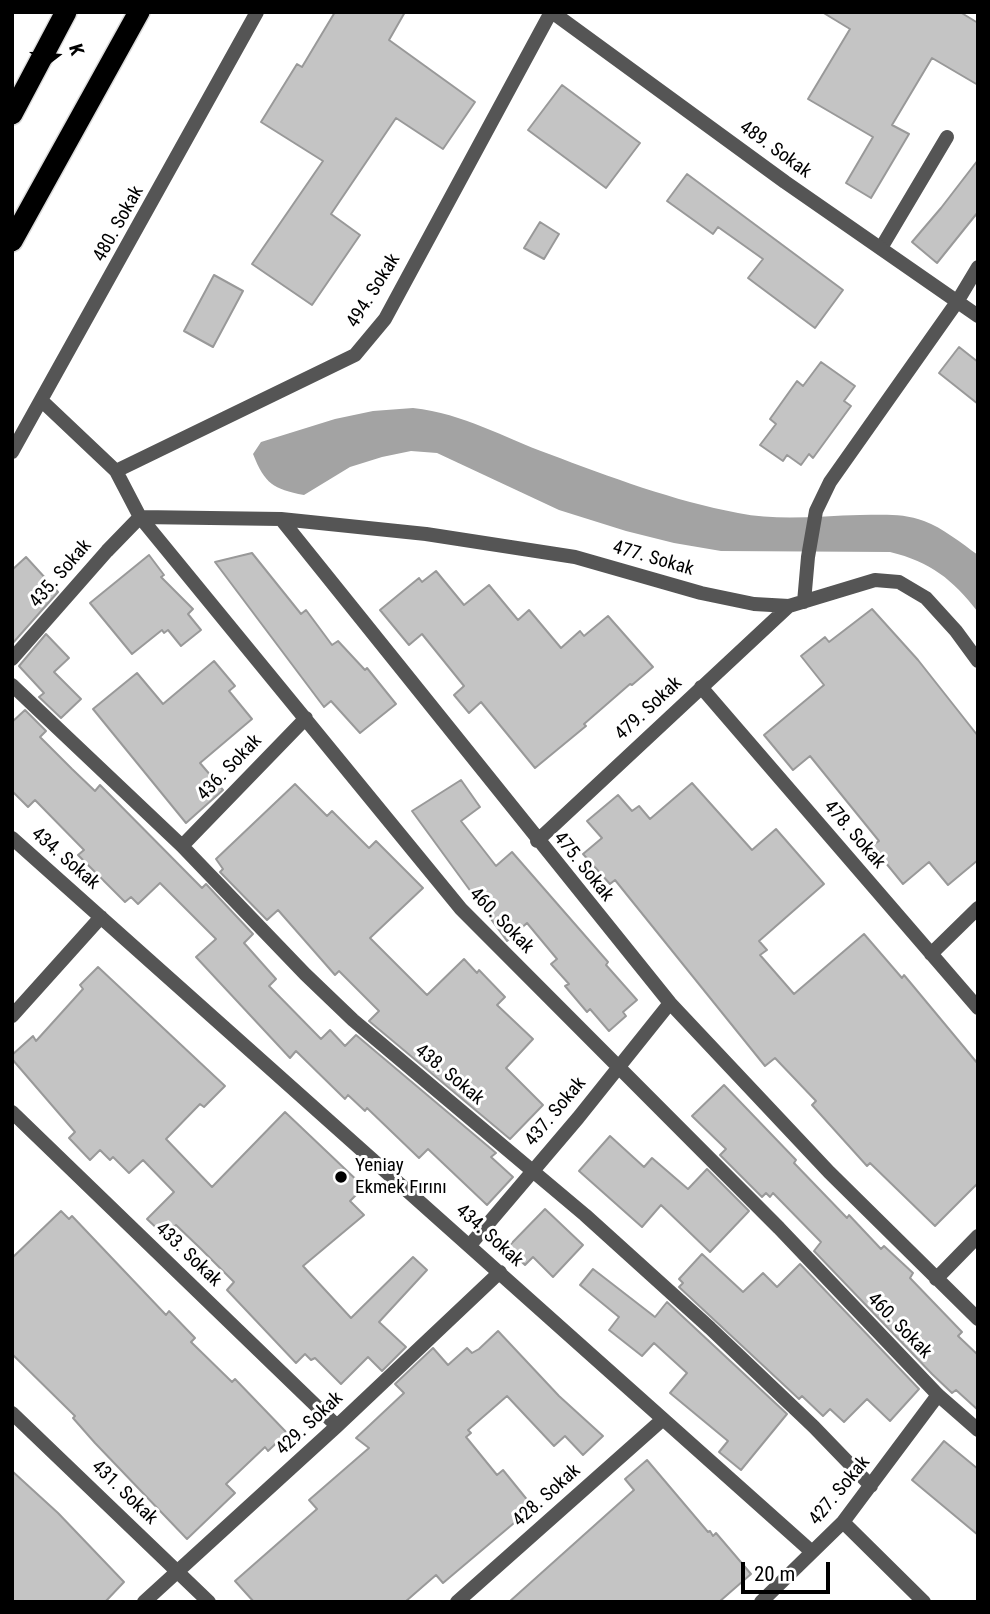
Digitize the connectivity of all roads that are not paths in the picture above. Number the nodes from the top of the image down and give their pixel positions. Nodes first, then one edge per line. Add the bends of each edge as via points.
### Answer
1 (66, 12) edge
2 (139, 12) edge
3 (257, 12) edge
4 (551, 12) edge
5 (12, 114) edge
6 (947, 137) dead end
7 (12, 241) edge
8 (881, 248) junction
9 (978, 267) edge
10 (957, 302) junction
11 (978, 316) edge
12 (42, 401) junction
13 (12, 452) edge
14 (116, 471) junction
15 (140, 517) junction
16 (281, 519) junction
17 (804, 603) junction
18 (789, 606) junction
19 (12, 659) edge
20 (978, 661) edge
21 (12, 685) edge
22 (701, 687) junction
23 (306, 718) junction
24 (12, 838) edge
25 (537, 841) junction
26 (182, 846) junction
27 (978, 908) edge
28 (101, 917) junction
29 (931, 954) junction
30 (670, 1003) junction
31 (978, 1008) edge
32 (12, 1016) edge
33 (619, 1067) junction
34 (12, 1112) edge
35 (532, 1170) junction
36 (978, 1236) edge
37 (470, 1245) junction
38 (500, 1272) junction
39 (936, 1279) junction
40 (978, 1319) edge
41 (938, 1395) junction
42 (12, 1413) edge
43 (662, 1419) junction
44 (337, 1426) junction
45 (978, 1430) edge
46 (871, 1486) junction
47 (843, 1522) junction
48 (812, 1552) junction
49 (178, 1570) junction
50 (144, 1602) edge
51 (209, 1602) edge
52 (457, 1602) edge
53 (761, 1602) edge
54 (924, 1602) edge

1 - 5 highway
2 - 7 highway
3 - 12 street, 480. Sokak
4 - 8 street, 489. Sokak
4 - 14 street, 494. Sokak via 384,319 355,355
6 - 8 street
8 - 10 street, 489. Sokak
9 - 10 street
10 - 11 street, 489. Sokak
10 - 17 street via 837,472 816,511
12 - 13 street, 480. Sokak
12 - 14 street, 460. Sokak
14 - 15 street, 460. Sokak
15 - 16 street
15 - 19 street, 435. Sokak
15 - 23 street, 460. Sokak
16 - 18 street, 477. Sokak via 426,534 575,557 701,593
16 - 25 street, 475. Sokak
17 - 18 street, 477. Sokak
17 - 20 street, 477. Sokak via 875,580 899,582 926,598
18 - 22 street, 479. Sokak
21 - 26 street, 438. Sokak
22 - 25 street, 479. Sokak
22 - 29 street, 478. Sokak
23 - 26 street, 436. Sokak
23 - 33 street, 460. Sokak via 461,909
24 - 28 street, 434. Sokak
25 - 30 street, 475. Sokak
26 - 35 street, 438. Sokak via 353,1020
27 - 29 street
28 - 32 street
28 - 37 street, 434. Sokak
29 - 31 street, 478. Sokak
30 - 33 street, 437. Sokak
30 - 39 street, 475. Sokak
33 - 35 street, 437. Sokak
33 - 41 street, 460. Sokak
34 - 44 street, 433. Sokak
35 - 37 street, 437. Sokak
35 - 46 street, 438. Sokak via 710,1328
36 - 39 street
37 - 38 street, 434. Sokak
38 - 43 street, 434. Sokak
38 - 44 street, 429. Sokak
39 - 40 street, 475. Sokak
41 - 45 street, 460. Sokak
41 - 46 street, 427. Sokak
42 - 49 street, 431. Sokak
43 - 48 street, 434. Sokak
43 - 52 street, 428. Sokak
44 - 49 street, 429. Sokak
46 - 47 street, 427. Sokak
47 - 48 street, 427. Sokak
47 - 54 street
48 - 53 street, 427. Sokak
49 - 50 street, 429. Sokak
49 - 51 street, 431. Sokak

